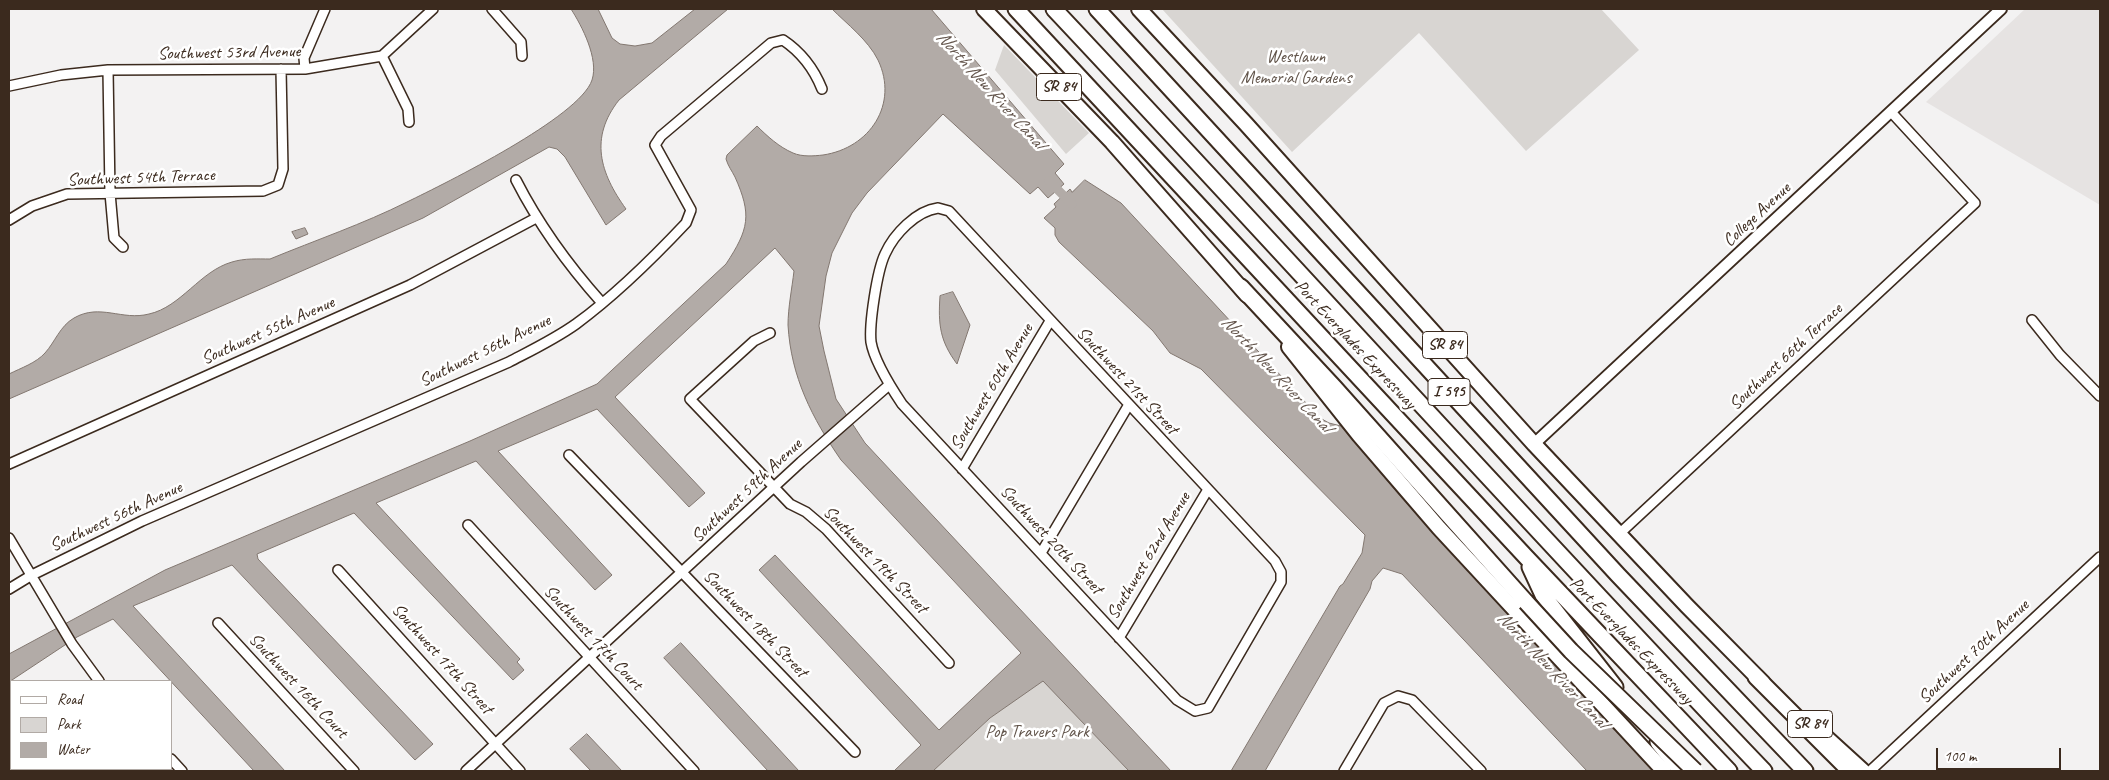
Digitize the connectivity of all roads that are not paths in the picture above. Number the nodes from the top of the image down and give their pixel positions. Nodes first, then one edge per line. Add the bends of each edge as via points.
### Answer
1 (325, 9) edge
2 (433, 9) edge
3 (492, 9) edge
4 (982, 9) edge
5 (1016, 9) edge
6 (1054, 9) edge
7 (1097, 9) edge
8 (1139, 9) edge
9 (2001, 9) edge
10 (382, 56) junction
11 (522, 56) dead end
12 (282, 69) junction
13 (305, 69) junction
14 (108, 70) junction
15 (9, 86) edge
16 (822, 89) dead end
17 (1892, 113) junction
18 (409, 122) dead end
19 (516, 180) dead end
20 (110, 193) junction
21 (536, 218) junction
22 (9, 220) edge
23 (123, 247) dead end
24 (1241, 287) junction
25 (602, 303) junction
26 (2032, 320) dead end
27 (1050, 321) junction
28 (770, 333) dead end
29 (889, 385) junction
30 (2100, 396) edge
31 (1128, 406) junction
32 (1534, 444) junction
33 (569, 455) dead end
34 (9, 464) edge
35 (962, 469) junction
36 (773, 488) junction
37 (1207, 490) junction
38 (468, 525) dead end
39 (1618, 535) junction
40 (9, 538) edge
41 (1041, 553) junction
42 (1526, 557) junction
43 (2100, 557) edge
44 (338, 570) dead end
45 (682, 573) junction
46 (32, 575) junction
47 (9, 589) edge
48 (218, 623) dead end
49 (1119, 638) junction
50 (588, 658) junction
51 (949, 663) dead end
52 (1756, 677) junction
53 (97, 680) edge
54 (1195, 711) joint
55 (496, 743) junction
56 (855, 752) dead end
57 (172, 760) edge
58 (1476, 769) edge
59 (182, 771) edge
60 (354, 771) edge
61 (466, 771) edge
62 (520, 771) edge
63 (694, 771) edge
64 (1344, 771) edge
65 (1664, 771) edge
66 (1682, 771) edge
67 (1694, 771) edge
68 (1730, 771) edge
69 (1764, 771) edge
70 (1805, 771) edge
71 (1850, 771) edge
72 (1863, 771) edge
73 (1870, 771) edge

1 - 13 street via 304,58
2 - 10 street
3 - 11 street via 521,42
4 - 24 main road, SR 84 via 1112,142
5 - 42 highway, Port Everglades Expressway
6 - 69 highway via 1258,225 1519,512
7 - 70 highway, Port Everglades Expressway / I 595 via 1618,575
8 - 32 main road, SR 84
9 - 17 street, College Avenue
10 - 13 street, Southwest 53rd Avenue
10 - 18 street via 408,109
12 - 13 street, Southwest 53rd Avenue
12 - 14 street, Southwest 53rd Avenue
12 - 20 street, Southwest 54th Terrace via 283,169 278,185 263,191
14 - 15 street, Southwest 53rd Avenue via 60,74
14 - 20 street
16 - 25 street, Southwest 56th Avenue via 815,72 794,47 783,40 771,43 660,136 654,145 657,154 691,210 686,223 671,239
17 - 32 street, College Avenue
17 - 39 street, Southwest 66th Terrace via 1975,203
19 - 21 street
20 - 22 street, Southwest 54th Terrace via 67,194 32,206
20 - 23 street via 114,238
21 - 25 street
21 - 34 street, Southwest 55th Avenue via 410,285
24 - 65 main road, SR 84 via 1398,483
24 - 67 highway, bridge via 1571,651
25 - 46 street, Southwest 56th Avenue via 576,324 509,362 142,521
26 - 30 street
27 - 29 street, Southwest 21st Street via 949,211 938,208 925,210 903,229 885,254 874,303 871,342
27 - 31 street, Southwest 21st Street
27 - 35 street, Southwest 60th Avenue
28 - 36 street, Southwest 19th Street via 754,341 690,399
29 - 35 street, Southwest 20th Street via 902,404
29 - 36 street, Southwest 59th Avenue
31 - 37 street, Southwest 21st Street
31 - 41 street
32 - 39 main road, SR 84
33 - 45 street, Southwest 18th Street
35 - 41 street, Southwest 20th Street
36 - 45 street, Southwest 59th Avenue
36 - 51 street, Southwest 19th Street via 826,529
37 - 49 street, Southwest 62nd Avenue
37 - 54 street, Southwest 21st Street via 1275,561 1281,572 1281,582 1208,708
38 - 50 street, Southwest 17th Court
39 - 52 main road, SR 84
40 - 46 street
41 - 49 street, Southwest 20th Street
42 - 66 highway via 1543,595
42 - 68 highway, Port Everglades Expressway
43 - 73 street, Southwest 70th Avenue
44 - 55 street, Southwest 17th Street
45 - 50 street, Southwest 59th Avenue
45 - 56 street, Southwest 18th Street
46 - 47 street, Southwest 56th Avenue
46 - 53 street
48 - 60 street, Southwest 16th Court
49 - 54 street, Southwest 20th Street via 1177,700
50 - 55 street, Southwest 59th Avenue
50 - 63 street, Southwest 17th Court
52 - 71 highway
52 - 72 main road, SR 84
55 - 61 street, Southwest 59th Avenue
55 - 62 street, Southwest 17th Street
57 - 59 street
58 - 64 street via 1412,700 1398,696 1384,703

